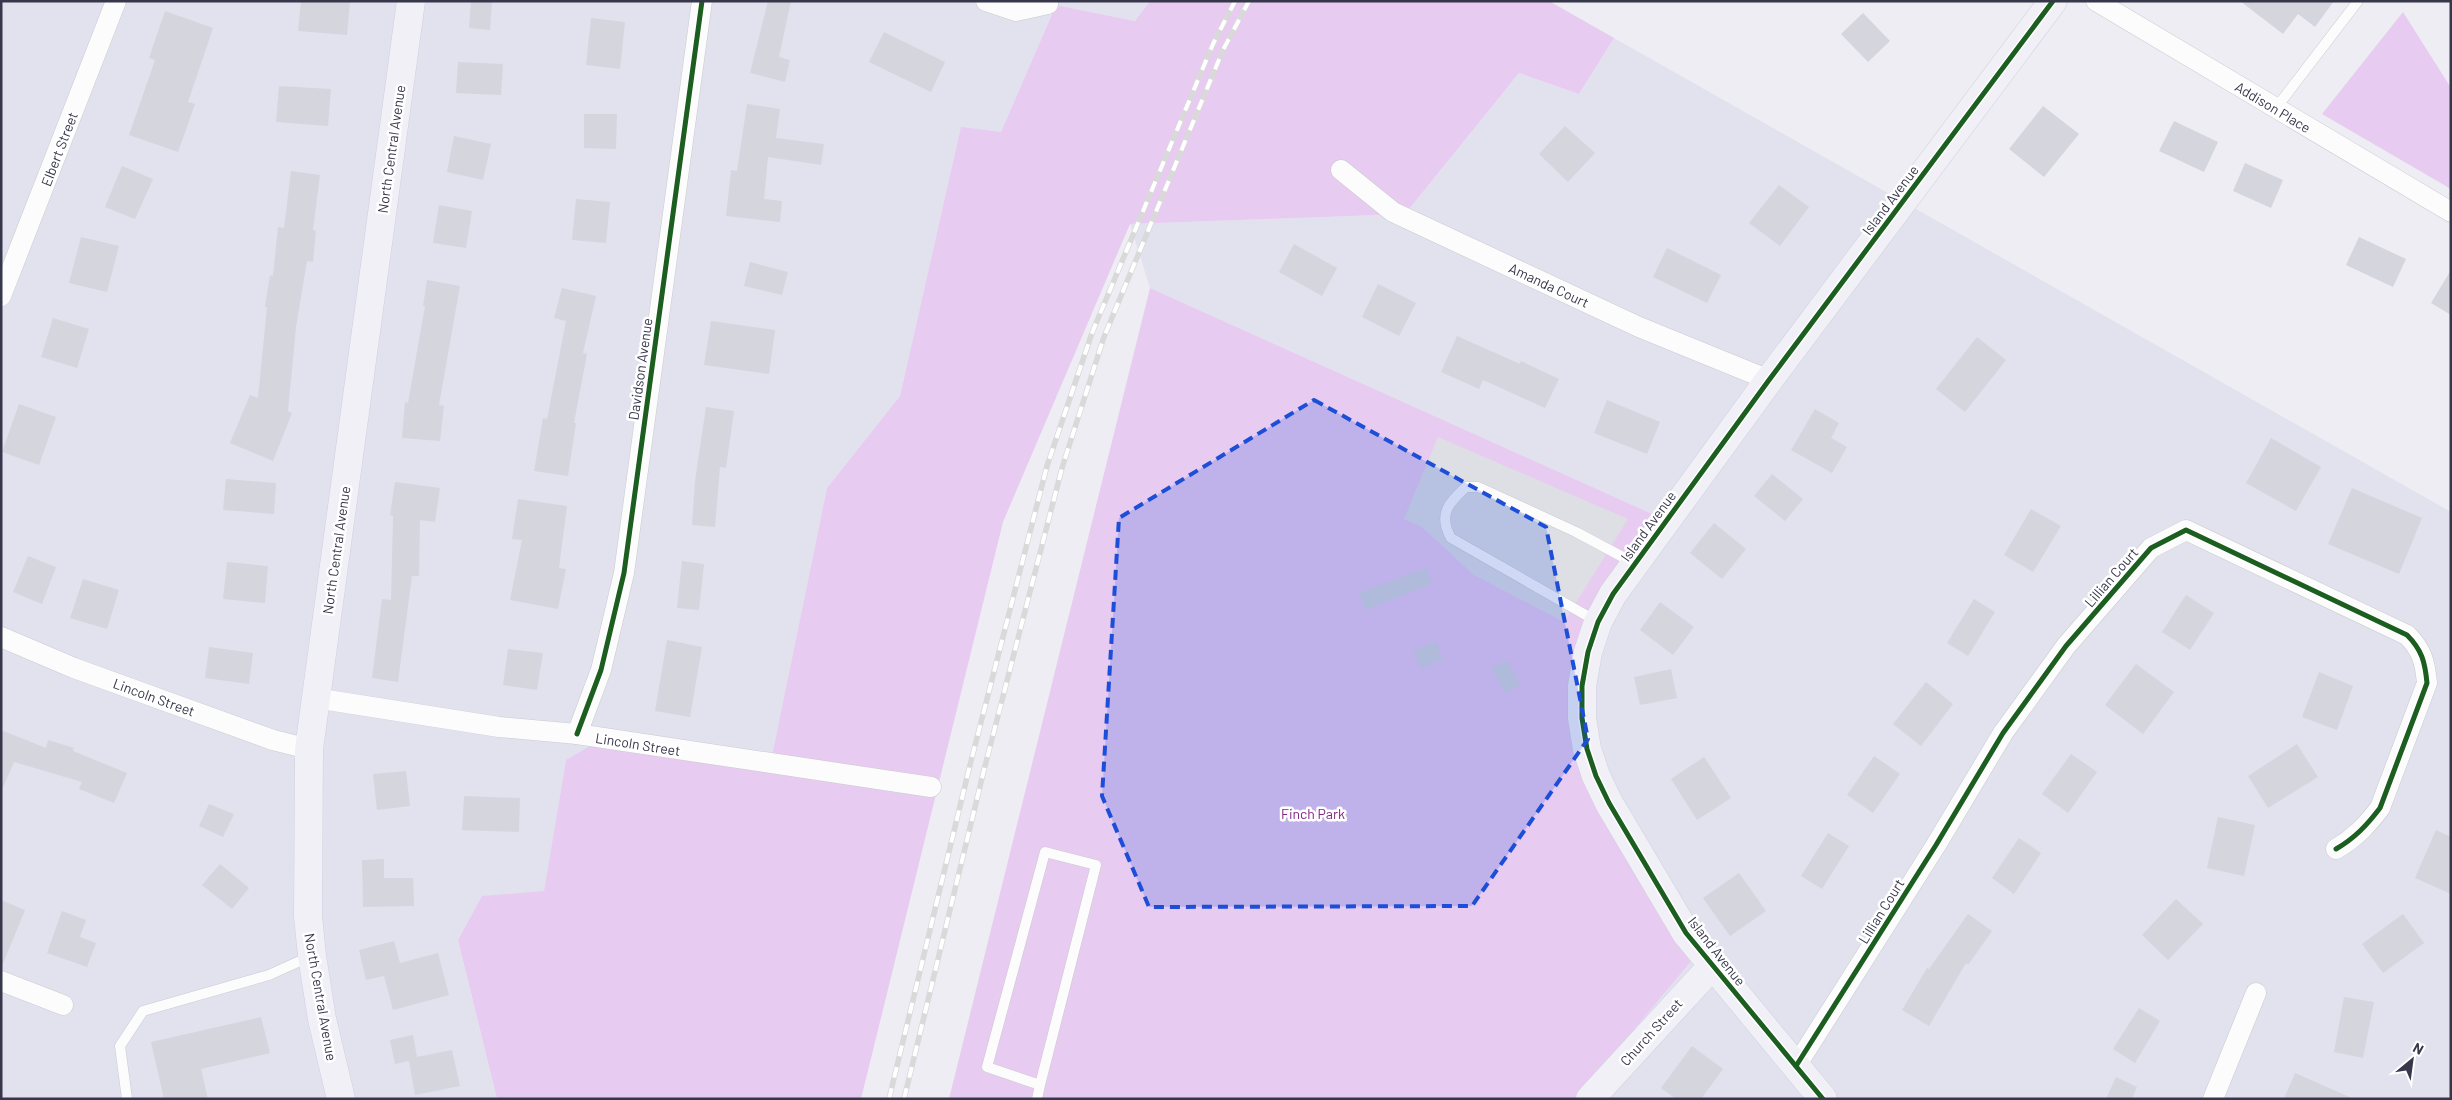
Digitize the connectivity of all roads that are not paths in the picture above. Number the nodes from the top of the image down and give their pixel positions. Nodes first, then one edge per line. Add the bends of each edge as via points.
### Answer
1 (116, 1) edge
2 (411, 1) edge
3 (702, 1) edge
4 (986, 1) edge
5 (2054, 1) edge
6 (2096, 1) edge
7 (2358, 1) edge
8 (1048, 4) dead end
9 (2276, 108) junction
10 (1341, 170) dead end
11 (2451, 212) edge
12 (1, 296) edge
13 (1769, 380) junction
14 (1635, 563) junction
15 (1598, 622) junction
16 (1, 637) edge
17 (315, 698) junction
18 (577, 734) junction
19 (309, 749) junction
20 (931, 787) dead end
21 (2336, 849) dead end
22 (312, 956) junction
23 (1713, 965) junction
24 (1, 981) edge
25 (2256, 993) dead end
26 (63, 1005) dead end
27 (1796, 1066) junction
28 (1040, 1085) junction
29 (127, 1099) edge
30 (340, 1099) edge
31 (1037, 1099) edge
32 (1590, 1099) edge
33 (1824, 1099) edge
34 (2213, 1099) edge

1 - 12 street, Elbert Street
2 - 17 street, North Central Avenue
3 - 18 street, Davidson Avenue via 624,573 601,670
4 - 8 street via 1016,11
5 - 13 street, Island Avenue
6 - 9 street, Addison Place
7 - 9 lane
9 - 11 street, Addison Place
10 - 13 street, Amanda Court via 1393,212 1639,327
13 - 14 street, Island Avenue
14 - 15 street, Island Avenue via 1612,594
14 - 15 lane via 1478,487 1466,487 1453,499 1446,511 1444,526 1451,538
15 - 23 street, Island Avenue via 1582,686 1582,718 1596,776 1609,804 1686,933
16 - 19 street, Lincoln Street via 74,668 273,740
17 - 18 street, Lincoln Street via 499,727
17 - 19 street, North Central Avenue
18 - 20 street, Lincoln Street
19 - 22 street, North Central Avenue via 308,916
21 - 27 street, Lillian Court via 2352,840 2380,808 2427,683 2426,663 2418,646 2407,635 2186,530 2152,548 2066,646 2002,733 1936,845
22 - 29 lane via 269,975 143,1011 120,1046
22 - 30 street, North Central Avenue
23 - 27 street, Island Avenue
23 - 32 street, Church Street
24 - 26 street
25 - 34 street
27 - 33 street, Island Avenue
28 - 28 lane via 1096,865 1045,852 987,1067
28 - 31 lane

